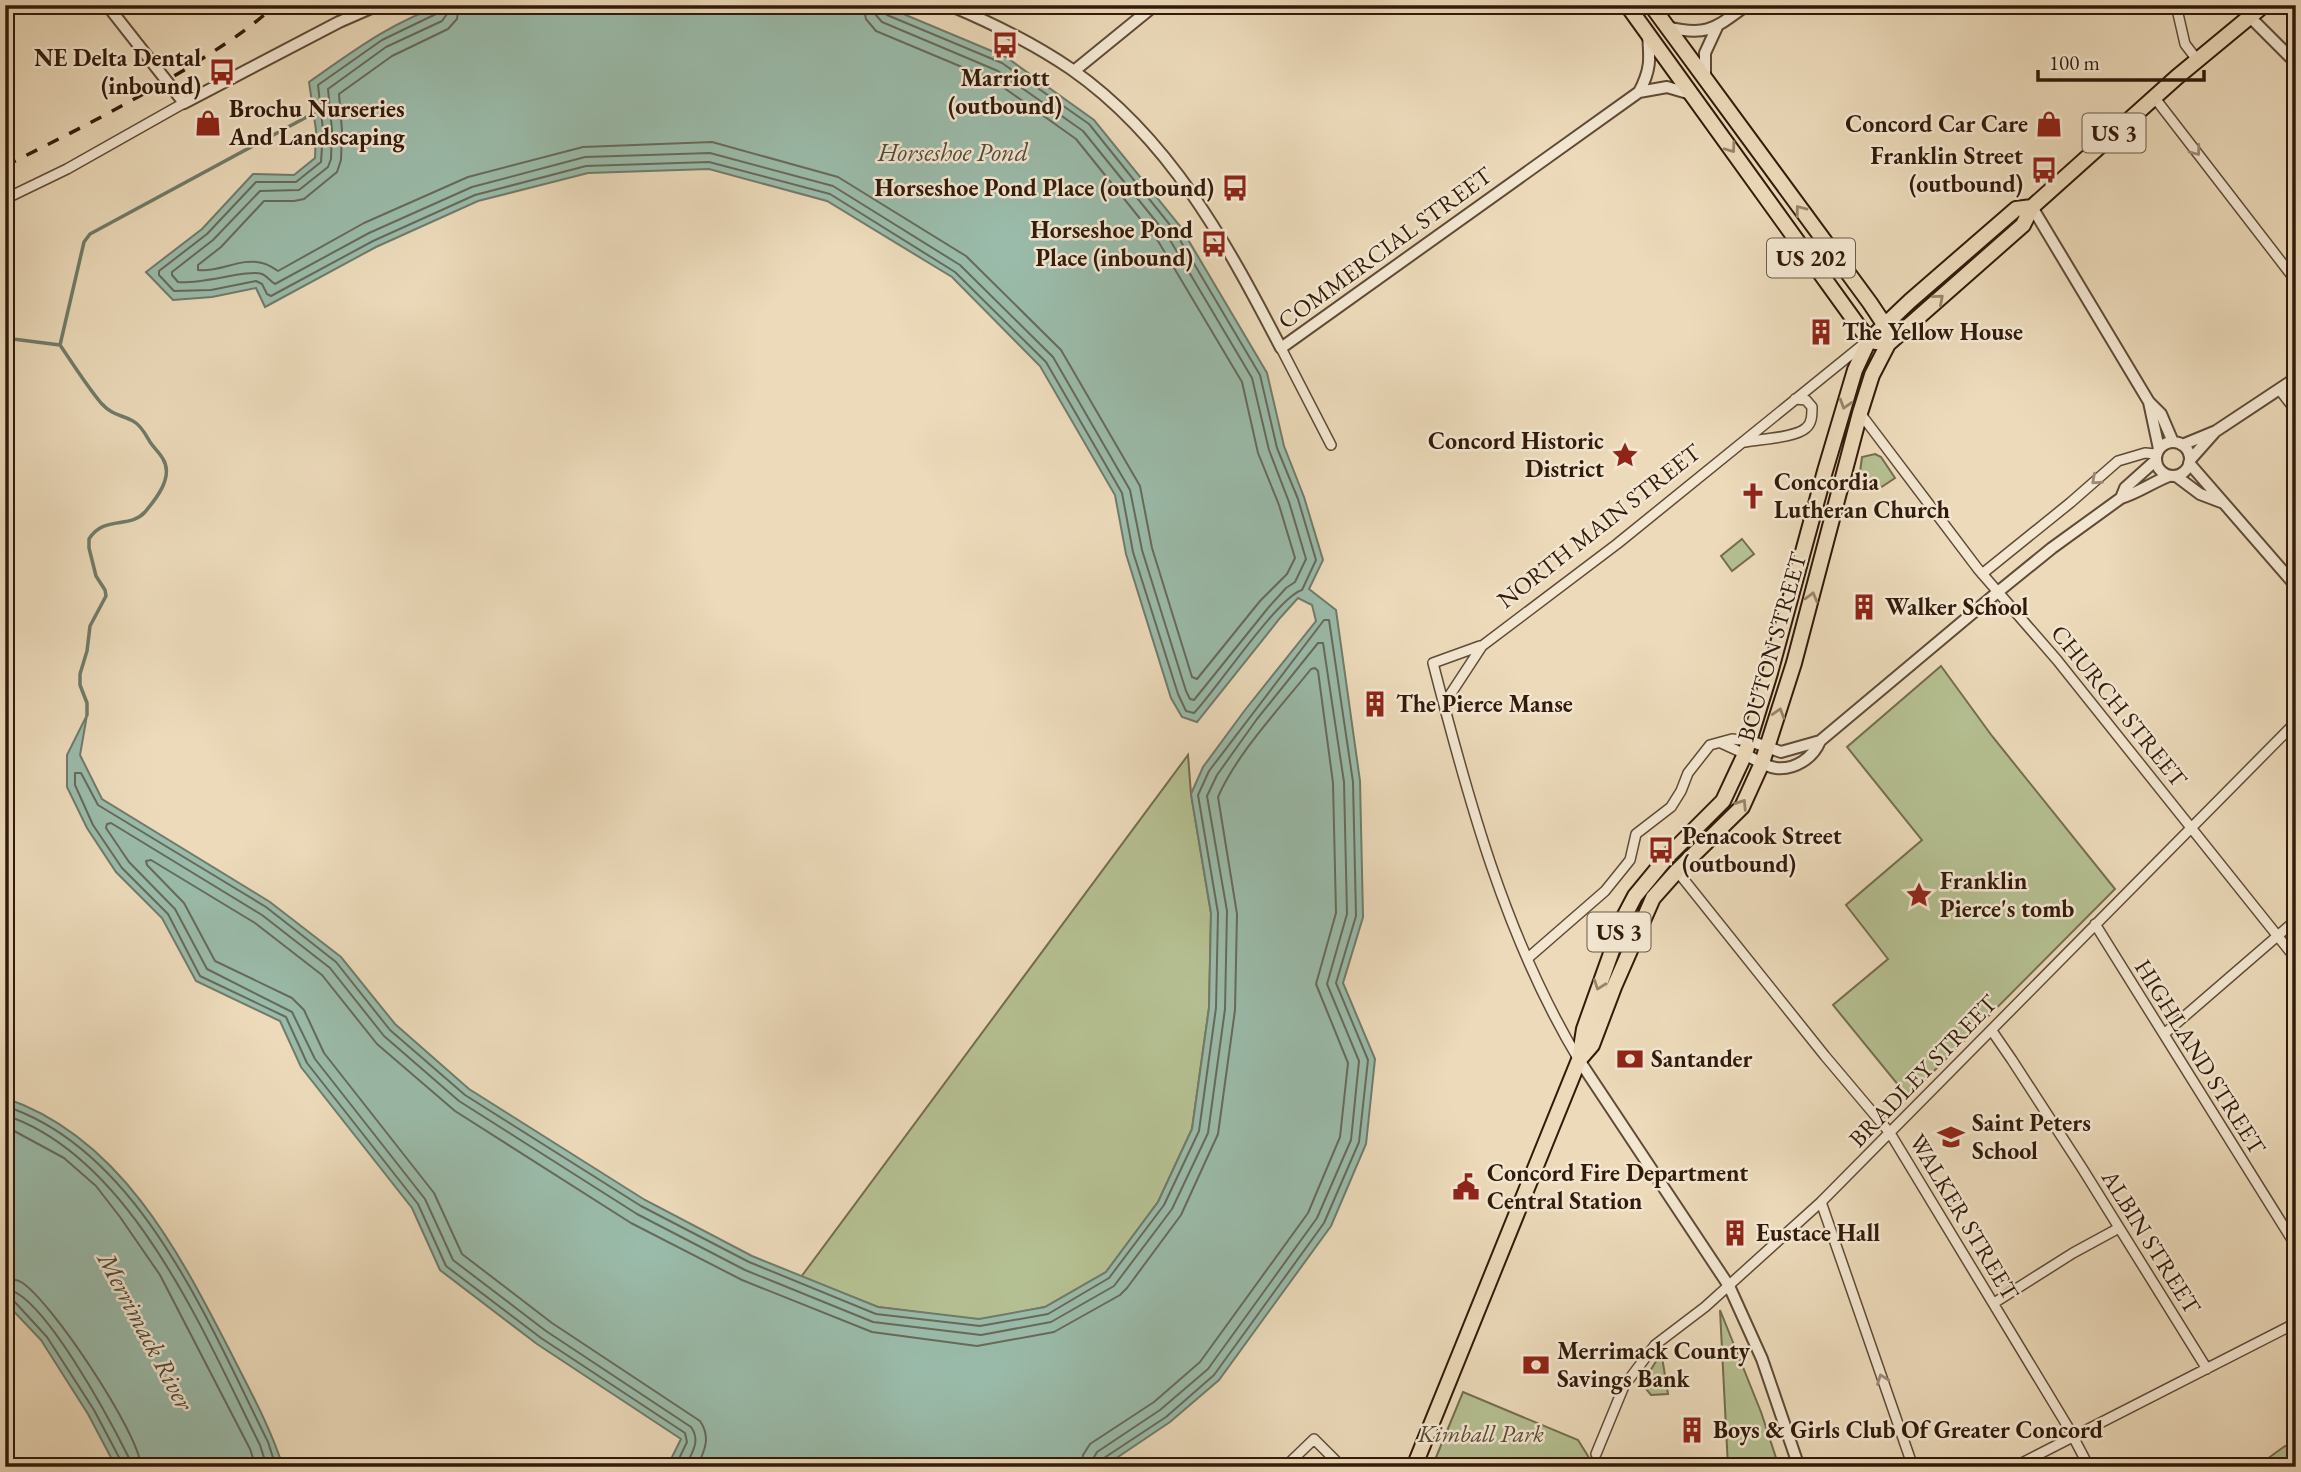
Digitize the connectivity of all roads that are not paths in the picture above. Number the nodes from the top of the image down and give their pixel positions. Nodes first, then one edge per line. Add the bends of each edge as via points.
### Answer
1 (107, 5) edge
2 (378, 5) edge
3 (949, 5) edge
4 (1155, 5) edge
5 (1627, 5) edge
6 (1651, 5) edge
7 (1661, 5) edge
8 (1747, 5) edge
9 (2176, 5) edge
10 (2264, 5) edge
11 (2251, 18) junction
12 (1667, 27) junction
13 (1717, 27) junction
14 (1648, 35) junction
15 (2198, 61) junction
16 (2296, 63) edge
17 (1074, 71) junction
18 (1706, 80) junction
19 (1639, 92) junction
20 (1691, 94) junction
21 (2154, 97) junction
22 (184, 103) junction
23 (5, 199) edge
24 (2032, 206) junction
25 (2296, 281) edge
26 (1884, 324) junction
27 (1869, 340) junction
28 (1888, 344) junction
29 (1281, 348) junction
30 (2296, 378) edge
31 (2279, 389) junction
32 (1795, 399) junction
33 (2149, 402) junction
34 (2296, 411) edge
35 (1860, 412) junction
36 (2216, 431) junction
37 (1744, 442) junction
38 (2178, 443) junction
39 (1331, 445) dead end
40 (2157, 455) junction
41 (2190, 462) junction
42 (2172, 476) junction
43 (2121, 498) junction
44 (2221, 502) junction
45 (1983, 574) junction
46 (2296, 586) edge
47 (1999, 591) junction
48 (1482, 646) junction
49 (1444, 704) junction
50 (2296, 722) edge
51 (1820, 741) junction
52 (1721, 743) junction
53 (1748, 748) junction
54 (1769, 748) junction
55 (1762, 763) junction
56 (2192, 827) junction
57 (1677, 872) junction
58 (2296, 920) edge
59 (2095, 924) junction
60 (2277, 936) junction
61 (1528, 958) junction
62 (2296, 959) edge
63 (1992, 1031) junction
64 (2164, 1034) junction
65 (1579, 1060) junction
66 (1890, 1133) junction
67 (1821, 1202) junction
68 (2119, 1228) junction
69 (2296, 1246) edge
70 (1728, 1286) junction
71 (1994, 1304) junction
72 (2296, 1323) edge
73 (2207, 1369) junction
74 (2074, 1437) junction
75 (1596, 1454) dead end
76 (1285, 1467) edge
77 (1342, 1467) edge
78 (1414, 1467) edge
79 (1799, 1467) edge
80 (1913, 1467) edge
81 (2014, 1467) edge
82 (2089, 1467) edge

1 - 22 street
2 - 22 street
3 - 17 street, COMMERCIAL STREET via 1009,32
4 - 17 street
5 - 14 main road, US 202
6 - 12 main road, US 202
7 - 12 main road
8 - 13 street
9 - 15 street via 2185,44
10 - 11 main road, US 3
11 - 15 main road, US 3
11 - 16 street
12 - 13 street via 1698,32
12 - 18 main road, US 202
13 - 18 street via 1705,53
14 - 19 street via 1648,75
14 - 20 main road, US 202
15 - 21 main road, US 3
17 - 29 street, COMMERCIAL STREET via 1149,138 1177,173 1226,246
26 -> 18 main road, US 202
19 - 20 street, COMMERCIAL STREET via 1667,87
19 - 29 street, COMMERCIAL STREET
20 -> 27 main road, US 202
21 - 24 main road, US 3
21 -> 25 street
22 - 23 street
24 - 26 main road, US 3 via 2016,209
28 -> 24 main road, US 3 via 2023,225
24 - 33 street
26 - 27 main road, BOUTON STREET / US 3
26 - 28 main road, US 202
27 - 28 main road
27 - 32 street, NORTH MAIN STREET
27 -> 53 main road, BOUTON STREET / US 3 via 1855,370 1825,471
28 - 35 main road, BOUTON STREET / US 3
29 - 39 street
30 - 31 street
31 - 34 street
31 - 36 street
32 - 37 street, NORTH MAIN STREET
32 - 37 street, NORTH MAIN STREET via 1806,400 1812,407 1806,429
33 - 38 street
33 - 40 street
35 - 45 street, CHURCH STREET
54 -> 35 main road, BOUTON STREET / US 3
36 - 38 street
36 - 41 street
37 - 48 street, NORTH MAIN STREET
38 - 40 street via 2163,445
38 - 41 street via 2187,449
40 - 42 street via 2160,471
40 - 43 street
40 -> 45 street via 2145,453 2118,461
41 - 42 street via 2185,472
41 - 44 street
42 - 43 street
42 - 44 street
43 - 47 street
44 - 46 street
45 - 47 street, CHURCH STREET
47 - 51 street
47 - 56 street, CHURCH STREET
48 - 49 street, NORTH MAIN STREET
48 - 49 street, NORTH MAIN STREET via 1433,663
49 - 61 street via 1492,867
50 - 56 street, BRADLEY STREET
51 - 54 street via 1787,751
51 - 55 street via 1806,761 1777,768
52 - 53 street
52 - 53 street via 1732,739
52 - 61 street via 1704,752 1671,807 1636,834 1630,860 1605,891
53 - 54 street
53 - 55 street
53 -> 65 main road, US 3 via 1723,802 1634,896 1584,1029
54 - 55 main road, BOUTON STREET / US 3
57 -> 55 main road, US 3 via 1742,807
56 - 59 street, BRADLEY STREET
56 - 60 street, CHURCH STREET
57 - 65 main road, US 3 via 1653,898 1592,1045
57 - 66 street, WALKER STREET
58 - 60 street
59 - 63 street, BRADLEY STREET
59 - 64 street, HIGHLAND STREET
60 - 62 street, CHURCH STREET
60 - 64 street
61 - 65 street
63 - 66 street, BRADLEY STREET
63 - 68 street, ALBIN STREET
64 - 69 street, HIGHLAND STREET
65 - 70 street
65 - 78 main road, US 3
66 - 67 street, BRADLEY STREET
66 - 71 street, WALKER STREET
67 - 70 street, BRADLEY STREET
80 -> 67 street
68 - 71 street
68 - 73 street, ALBIN STREET
70 - 75 street, BRADLEY STREET via 1647,1353 1624,1386
70 - 79 street via 1762,1359
71 - 74 street, WALKER STREET
72 - 73 street
73 - 74 street
74 - 81 street
74 - 82 street, WALKER STREET
76 - 77 street via 1314,1439

